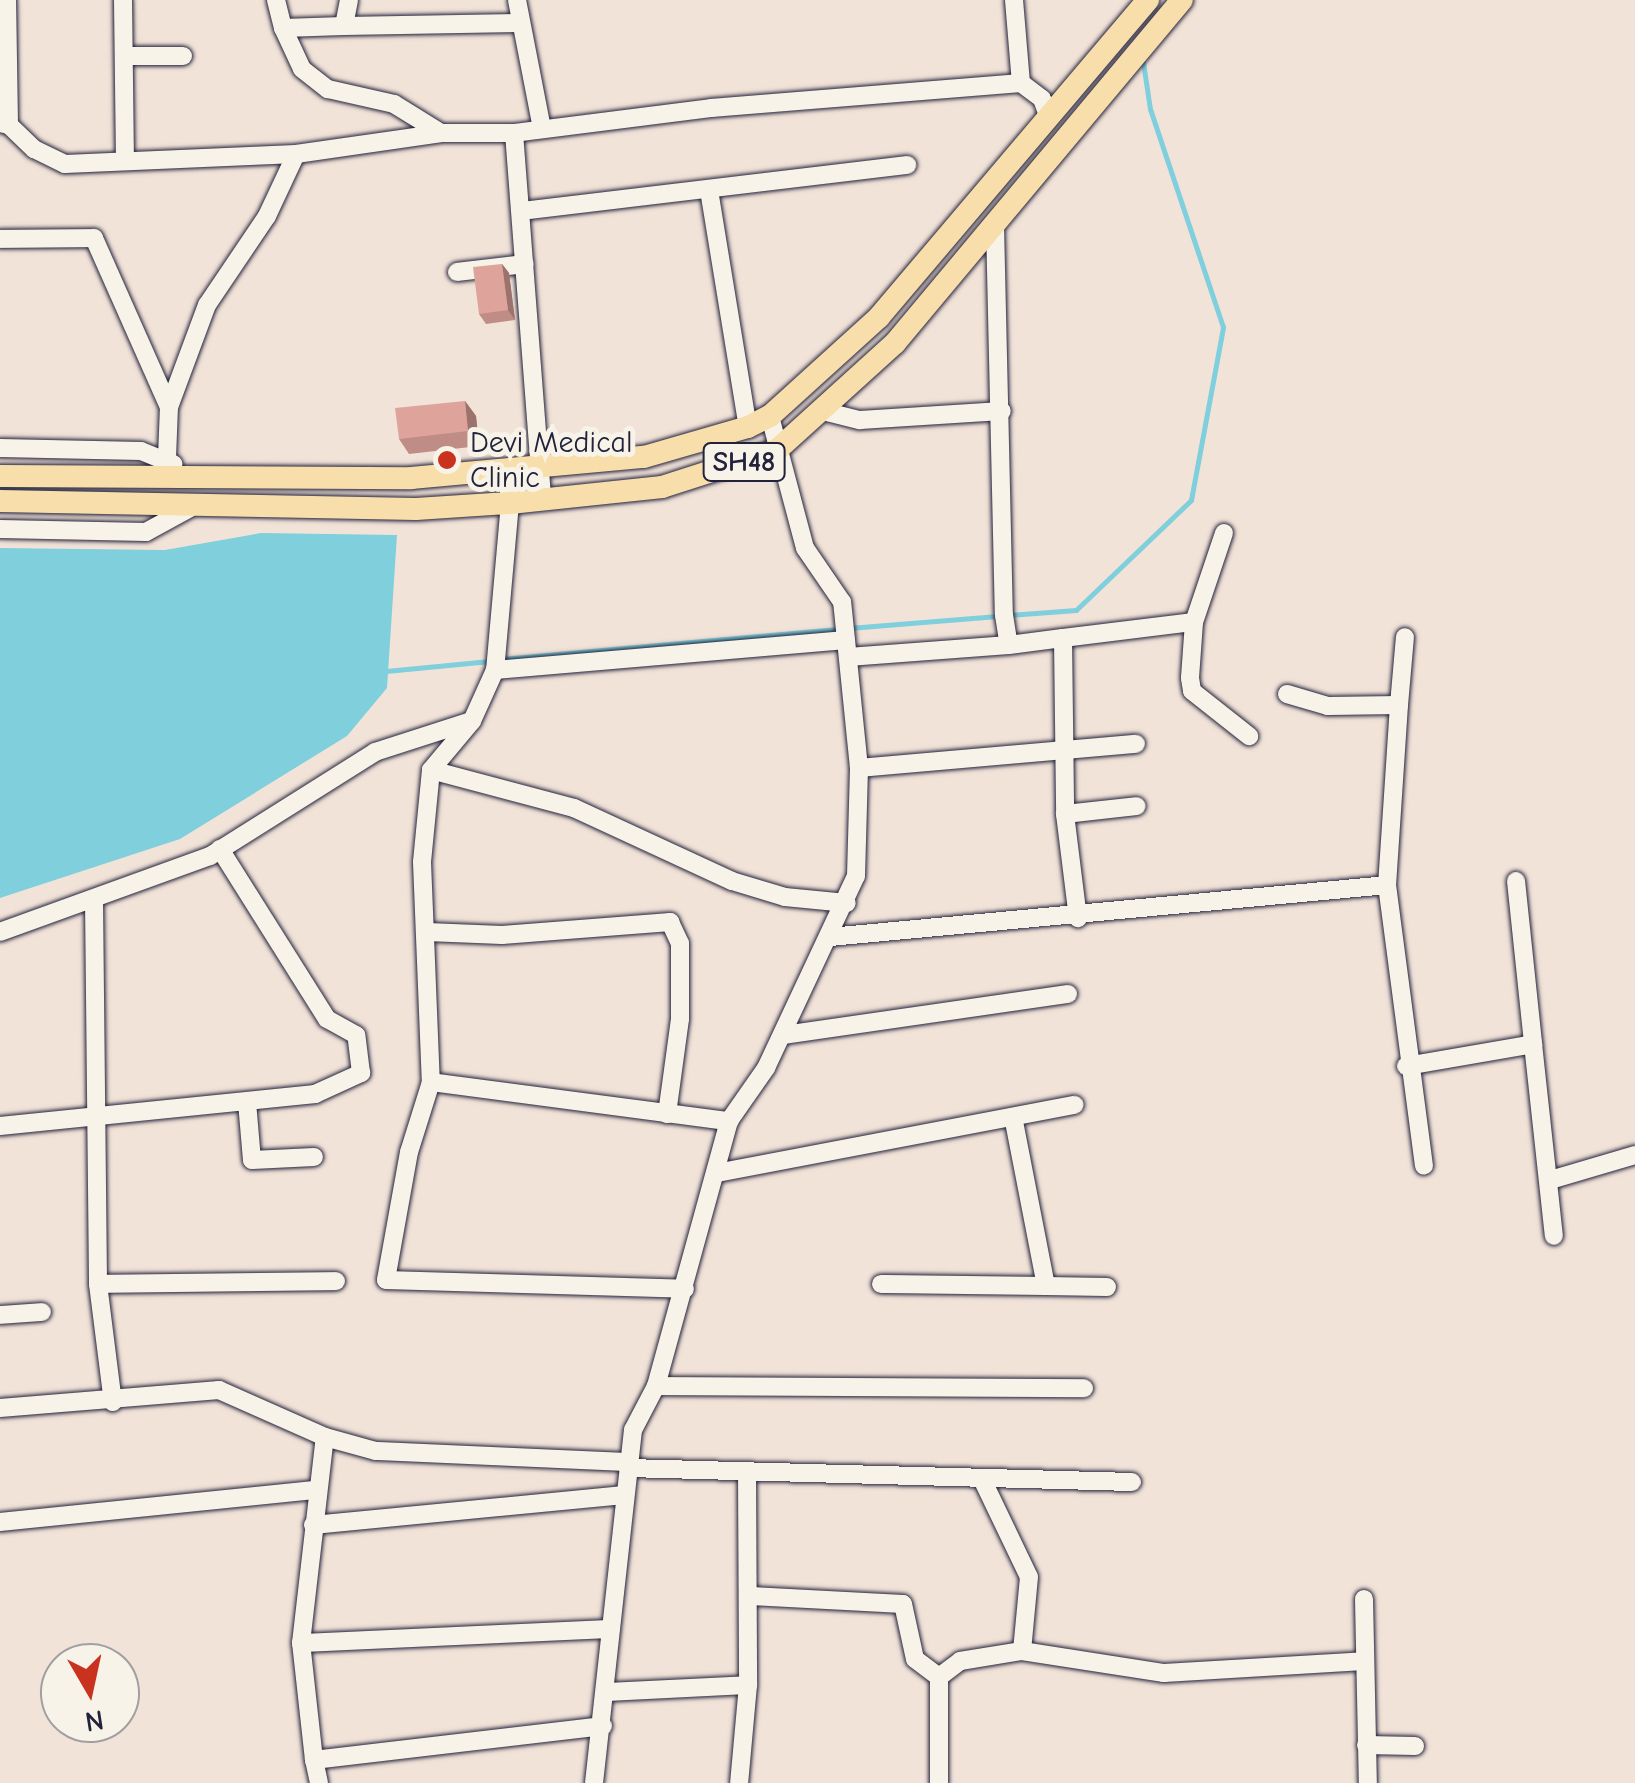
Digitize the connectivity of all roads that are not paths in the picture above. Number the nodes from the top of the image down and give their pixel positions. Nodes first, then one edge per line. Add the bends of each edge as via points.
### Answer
1 (7, 0) edge
2 (124, 0) edge
3 (276, 0) edge
4 (349, 0) edge
5 (517, 0) edge
6 (1014, 0) edge
7 (1148, 0) edge
8 (1182, 0) edge
9 (518, 23) junction
10 (344, 26) junction
11 (283, 28) junction
12 (124, 56) junction
13 (183, 56) dead end
14 (1021, 84) junction
15 (1049, 118) junction
16 (4, 124) edge
17 (542, 130) junction
18 (442, 133) junction
19 (514, 133) junction
20 (296, 154) junction
21 (125, 160) junction
22 (907, 166) dead end
23 (709, 190) junction
24 (521, 211) junction
25 (995, 225) junction
26 (0, 239) edge
27 (525, 264) junction
28 (457, 272) dead end
29 (169, 407) junction
30 (824, 411) junction
31 (1002, 411) junction
32 (770, 416) junction
33 (748, 427) junction
34 (0, 448) edge
35 (776, 450) junction
36 (167, 458) junction
37 (540, 468) junction
38 (508, 469) junction
39 (0, 476) edge
40 (191, 482) junction
41 (542, 499) junction
42 (0, 501) edge
43 (510, 503) junction
44 (192, 507) junction
45 (0, 529) edge
46 (1224, 532) dead end
47 (1194, 622) junction
48 (1405, 637) dead end
49 (1063, 638) junction
50 (1009, 645) junction
51 (847, 648) junction
52 (495, 670) junction
53 (1287, 694) dead end
54 (1399, 705) junction
55 (472, 721) junction
56 (1249, 736) dead end
57 (1136, 744) dead end
58 (1063, 753) junction
59 (859, 768) junction
60 (431, 770) junction
61 (1137, 806) dead end
62 (1065, 814) junction
63 (220, 849) junction
64 (1516, 881) dead end
65 (1387, 885) junction
66 (94, 900) junction
67 (847, 903) junction
68 (1078, 918) junction
69 (0, 932) edge
70 (427, 932) junction
71 (830, 938) junction
72 (1068, 994) dead end
73 (783, 1035) junction
74 (1533, 1044) junction
75 (1406, 1066) junction
76 (431, 1082) junction
77 (247, 1102) junction
78 (1074, 1105) dead end
79 (668, 1114) junction
80 (1013, 1117) junction
81 (95, 1120) junction
82 (729, 1121) junction
83 (0, 1126) edge
84 (1635, 1155) edge
85 (314, 1157) dead end
86 (1424, 1166) dead end
87 (717, 1173) junction
88 (1550, 1180) junction
89 (1554, 1236) dead end
90 (336, 1281) dead end
91 (98, 1284) junction
92 (881, 1284) dead end
93 (1046, 1286) junction
94 (1106, 1286) dead end
95 (684, 1290) junction
96 (42, 1312) dead end
97 (0, 1315) edge
98 (656, 1386) junction
99 (1084, 1388) dead end
100 (113, 1402) junction
101 (0, 1408) edge
102 (325, 1437) junction
103 (629, 1465) junction
104 (747, 1471) junction
105 (983, 1480) junction
106 (1132, 1482) dead end
107 (314, 1490) junction
108 (622, 1495) junction
109 (0, 1522) edge
110 (313, 1525) junction
111 (751, 1596) junction
112 (1364, 1599) dead end
113 (610, 1629) junction
114 (301, 1643) junction
115 (1022, 1651) junction
116 (1364, 1661) junction
117 (939, 1676) junction
118 (748, 1685) junction
119 (606, 1692) junction
120 (603, 1726) junction
121 (1366, 1745) junction
122 (1415, 1746) dead end
123 (314, 1760) junction
124 (319, 1783) edge
125 (594, 1783) edge
126 (739, 1783) edge
127 (939, 1783) edge
128 (1368, 1783) edge

1 - 16 street
2 - 12 street
3 - 11 street
4 - 10 street
5 - 9 street
6 - 14 street
7 - 15 main road, SH48
8 - 25 main road, SH48
9 - 10 street
9 - 17 street via 540,92
10 - 11 street
11 - 18 street via 302,70 328,89 394,104
12 - 13 street
12 - 21 street
14 - 15 street via 1042,99
14 - 17 street via 711,108
15 - 32 main road, SH48 via 879,317
16 - 21 street via 65,164
17 - 19 street
18 - 19 street
18 - 20 street
19 - 24 street
20 - 21 street
20 - 29 street via 267,216 206,305
22 - 23 street
23 - 24 street
23 - 33 street
24 - 27 street
25 - 30 main road, SH48 via 894,343
25 - 31 street
26 - 29 street via 94,238
27 - 28 street
27 - 37 street
29 - 36 street
30 - 31 street via 860,420
30 - 35 main road, SH48
31 - 50 street
32 - 33 main road, SH48
32 - 35 street
33 - 37 main road, SH48 via 644,457
34 - 36 street via 141,450
35 - 41 main road, SH48 via 662,486
35 - 51 street via 804,548 842,602
36 - 40 street
37 - 38 main road, SH48
37 - 41 street
38 - 40 main road, SH48
38 - 43 street
39 - 40 main road, SH48
41 - 43 main road, SH48
42 - 44 main road, SH48
43 - 44 main road, SH48
43 - 52 street
44 - 45 street via 146,532
46 - 47 street
47 - 49 street
47 - 56 street via 1192,690
48 - 54 street
49 - 50 street
49 - 58 street
50 - 51 street
51 - 52 street
51 - 59 street
52 - 55 street
53 - 54 street via 1328,706
54 - 65 street
55 - 60 street
55 - 63 street via 376,752
57 - 58 street
58 - 59 street
58 - 62 street
59 - 67 street via 861,838
60 - 67 street via 574,808 732,882 785,898
60 - 70 street via 422,862
61 - 62 street
62 - 68 street
63 - 66 street
63 - 77 street via 327,1019 356,1035 364,1066 362,1074 316,1094
64 - 74 street
65 - 68 street
65 - 75 street
66 - 69 street
66 - 81 street
67 - 71 street
68 - 71 street
70 - 76 street
70 - 79 street via 536,934 670,922 680,943 680,1019
71 - 73 street
72 - 73 street
73 - 82 street
74 - 75 street
74 - 88 street
75 - 86 street
76 - 79 street
76 - 95 street via 386,1280
77 - 81 street
77 - 85 street via 252,1160
78 - 80 street
79 - 82 street
80 - 87 street
80 - 93 street
81 - 83 street
81 - 91 street
82 - 87 street
84 - 88 street
87 - 95 street
88 - 89 street
90 - 91 street
91 - 100 street
92 - 93 street
93 - 94 street
95 - 98 street
96 - 97 street
98 - 99 street
98 - 103 street via 633,1430
100 - 101 street
100 - 102 street via 219,1390
102 - 103 street via 411,1454
102 - 107 street
103 - 104 street
103 - 108 street
104 - 105 street
104 - 111 street
105 - 106 street
105 - 115 street via 1029,1577
107 - 109 street
107 - 110 street
108 - 110 street
108 - 113 street
110 - 114 street
111 - 117 street via 903,1604 915,1658
111 - 118 street
112 - 116 street
113 - 114 street
113 - 119 street
114 - 123 street
115 - 116 street via 1164,1673
115 - 117 street via 960,1661
116 - 121 street
117 - 127 street
118 - 119 street
118 - 126 street
119 - 120 street
120 - 123 street
120 - 125 street
121 - 122 street
121 - 128 street
123 - 124 street

